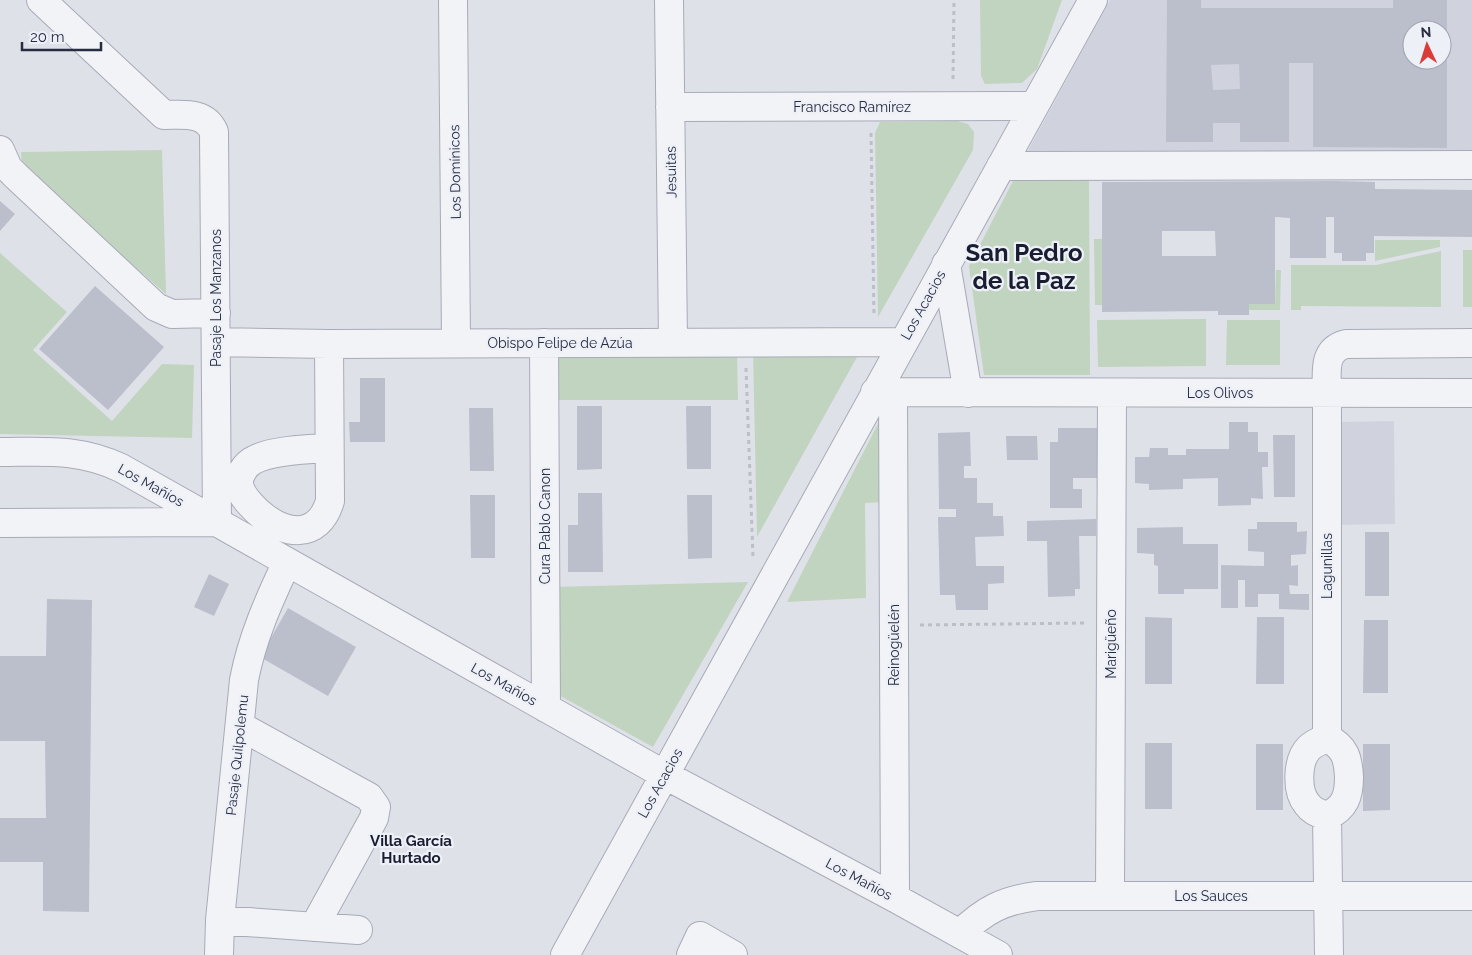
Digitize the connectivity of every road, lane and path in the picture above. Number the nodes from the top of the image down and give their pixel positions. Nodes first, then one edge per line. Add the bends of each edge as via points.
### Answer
1 (41, 0) edge
2 (453, 0) edge
3 (670, 0) edge
4 (954, 0) edge
5 (1093, 0) edge
6 (1034, 106) junction
7 (670, 107) junction
8 (871, 107) junction
9 (953, 107) junction
10 (0, 150) edge
11 (1472, 164) edge
12 (1001, 166) junction
13 (946, 264) junction
14 (216, 313) junction
15 (216, 342) junction
16 (874, 342) junction
17 (903, 342) junction
18 (456, 343) junction
19 (544, 343) junction
20 (673, 343) junction
21 (745, 343) junction
22 (1472, 343) edge
23 (328, 344) junction
24 (884, 392) junction
25 (968, 393) junction
26 (1112, 393) junction
27 (1326, 393) junction
28 (1472, 393) edge
29 (330, 448) junction
30 (0, 452) edge
31 (228, 478) junction
32 (217, 522) junction
33 (0, 523) edge
34 (753, 561) dead end
35 (287, 562) junction
36 (1111, 622) junction
37 (894, 626) junction
38 (546, 708) junction
39 (240, 726) junction
40 (1327, 738) junction
41 (664, 774) junction
42 (1327, 816) junction
43 (1110, 896) junction
44 (1327, 896) junction
45 (1472, 896) edge
46 (895, 898) junction
47 (220, 920) junction
48 (314, 927) junction
49 (358, 930) dead end
50 (960, 934) junction
51 (218, 955) edge
52 (565, 955) edge
53 (691, 955) edge
54 (733, 955) edge
55 (998, 955) edge
56 (1329, 955) edge

1 - 14 street, Pasaje Los Manzanos via 164,115 195,115 207,121 214,132
2 - 18 street, Los Domínicos
3 - 7 street, Jesuitas
4 - 9 path
5 - 6 street, Los Acacios
6 - 9 street, Francisco Ramírez
6 - 12 street, Los Acacios
7 - 8 street, Francisco Ramírez
7 - 20 street, Jesuitas
8 - 9 street, Francisco Ramírez
8 - 16 path
10 - 14 street via 8,168 156,306 172,314
11 - 12 street
12 - 13 street, Los Acacios
13 - 17 street, Los Acacios
13 - 25 street
14 - 15 street, Pasaje Los Manzanos
15 - 23 street, Obispo Felipe de Azúa
15 - 31 street, Pasaje Los Manzanos
16 - 17 street, Obispo Felipe de Azúa
16 - 21 street, Obispo Felipe de Azúa
17 - 24 street, Los Acacios
18 - 19 street, Obispo Felipe de Azúa
18 - 23 street, Obispo Felipe de Azúa
19 - 20 street, Obispo Felipe de Azúa
19 - 38 street, Cura Pablo Canon
20 - 21 street, Obispo Felipe de Azúa
21 - 34 path
22 - 27 street, Lagunillas via 1340,346 1329,356
23 - 29 street
24 - 25 street, Los Olivos
24 - 37 street, Reinogüelén
24 - 41 street, Los Acacios
25 - 26 street, Los Olivos
26 - 27 street, Los Olivos
26 - 36 street, Marigüeño
27 - 28 street, Los Olivos
27 - 40 street, Lagunillas
29 - 31 street via 255,459
29 - 31 street via 330,501 322,519 306,529 288,530 263,516
30 - 32 street, Los Mañíos via 63,452 93,456 121,468
31 - 32 street, Pasaje Los Manzanos
32 - 33 street
32 - 35 street, Los Mañíos
35 - 38 street, Los Mañíos
35 - 39 street, Pasaje Quilpolemu via 265,608 248,656
36 - 37 path
36 - 43 street, Marigüeño
37 - 46 street, Reinogüelén
38 - 41 street, Los Mañíos
39 - 47 street, Pasaje Quilpolemu
39 - 48 street via 374,801 374,818
40 - 42 street via 1346,755 1349,786 1342,806
40 - 42 street via 1309,748 1300,770 1306,804 1318,814
41 - 46 street, Los Mañíos
41 - 52 street, Los Acacios
42 - 44 street
43 - 44 street, Los Sauces
43 - 50 street, Los Sauces via 1021,898 990,909
44 - 45 street, Los Sauces
44 - 56 street
46 - 50 street, Los Mañíos
47 - 48 street
47 - 51 street, Pasaje Quilpolemu
48 - 49 street
50 - 55 street, Los Mañíos
53 - 54 street via 700,936

